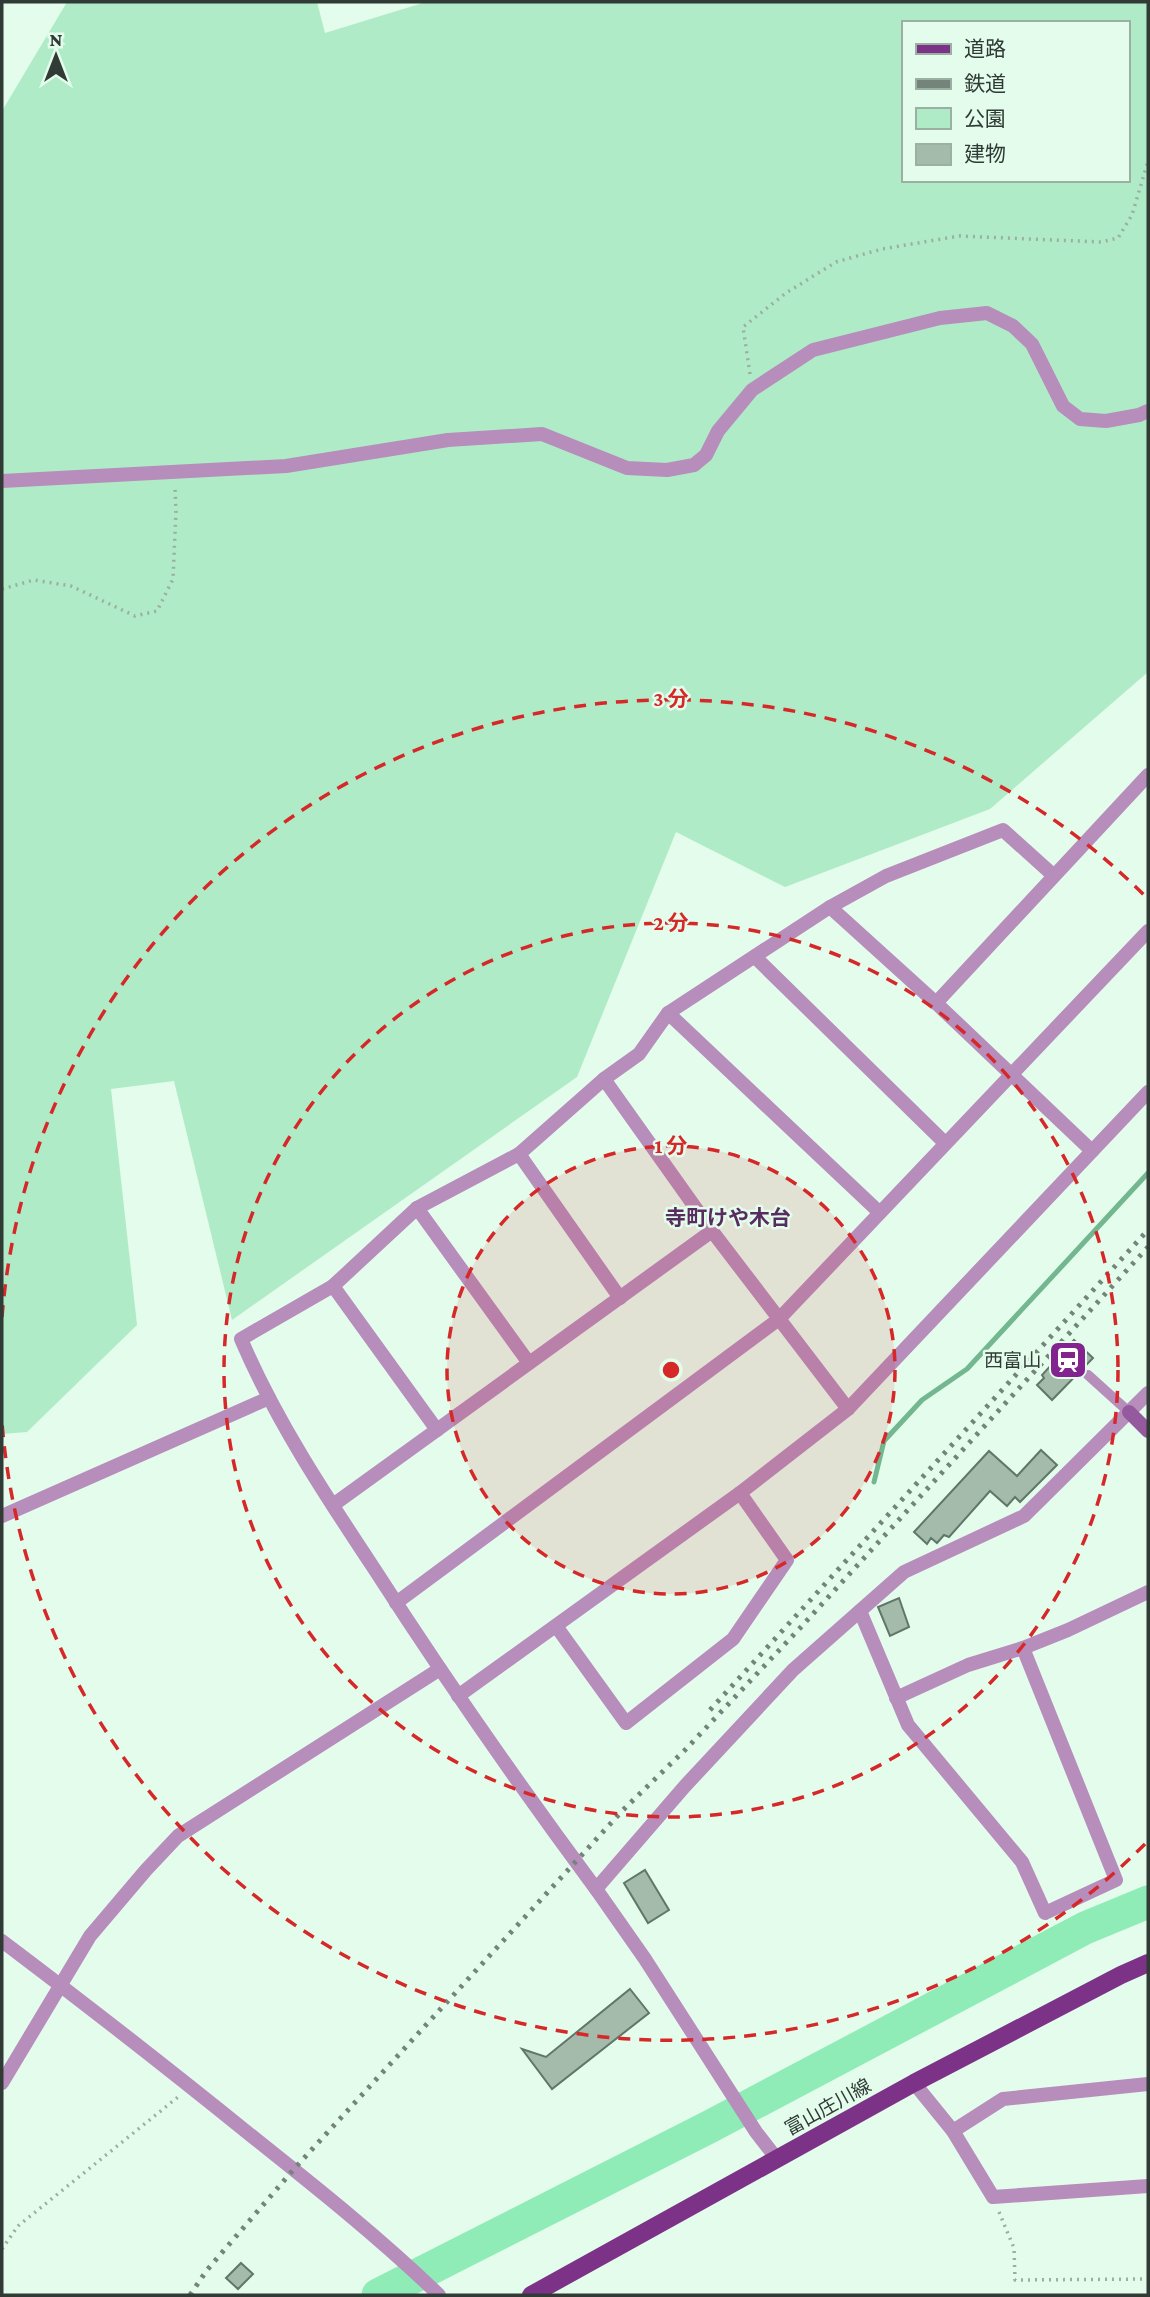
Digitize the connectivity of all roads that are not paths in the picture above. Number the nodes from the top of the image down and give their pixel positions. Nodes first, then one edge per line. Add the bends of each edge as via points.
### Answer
1 (1148, 411) edge
2 (2, 481) edge
3 (1148, 775) edge
4 (1054, 876) junction
5 (830, 907) junction
6 (1148, 931) edge
7 (755, 957) junction
8 (936, 1003) junction
9 (668, 1013) junction
10 (1010, 1075) junction
11 (604, 1079) junction
12 (1148, 1092) edge
13 (945, 1143) junction
14 (1092, 1151) junction
15 (519, 1154) junction
16 (416, 1208) junction
17 (879, 1212) junction
18 (712, 1231) junction
19 (333, 1286) junction
20 (620, 1298) junction
21 (779, 1319) junction
22 (529, 1363) junction
23 (1088, 1375) dead end
24 (1148, 1393) edge
25 (270, 1398) junction
26 (848, 1409) junction
27 (1129, 1412) junction
28 (436, 1430) junction
29 (1148, 1431) edge
30 (740, 1493) junction
31 (333, 1506) junction
32 (2, 1516) edge
33 (1148, 1592) edge
34 (396, 1603) junction
35 (860, 1611) junction
36 (556, 1626) junction
37 (1023, 1648) junction
38 (440, 1669) junction
39 (458, 1696) junction
40 (896, 1698) junction
41 (596, 1889) junction
42 (2, 1941) edge
43 (1148, 1963) edge
44 (61, 1985) junction
45 (2, 2083) edge
46 (914, 2083) junction
47 (1148, 2084) edge
48 (953, 2132) junction
49 (777, 2159) junction
50 (1148, 2186) edge
51 (438, 2294) edge
52 (531, 2295) edge

1 - 2 street via 1106,421 1080,419 1063,406 1032,344 1013,326 987,313 940,318 813,350 752,390 694,465 667,470 627,468 542,434 448,440 286,466
3 - 4 street
4 - 5 street via 1003,830 886,876
4 - 8 street
5 - 7 street
5 - 8 street
6 - 10 street
7 - 9 street
7 - 13 street
8 - 10 street
9 - 11 street via 639,1054
9 - 17 street
10 - 13 street
10 - 14 street
11 - 15 street
11 - 18 street
12 - 14 street
13 - 17 street
14 - 26 street
15 - 16 street
15 - 20 street
16 - 19 street
16 - 22 street
17 - 21 street
18 - 20 street
18 - 21 street
19 - 25 street via 241,1339
19 - 28 street
20 - 22 street
21 - 26 street
21 - 34 street
22 - 28 street
23 - 27 lane
24 - 27 street
25 - 31 street
25 - 32 street
26 - 30 street
27 - 29 main road
27 - 35 street via 1024,1516 904,1572
28 - 31 street
30 - 36 street
30 - 36 street via 787,1560 733,1639 626,1723
31 - 34 street
33 - 37 street
34 - 38 street
35 - 40 street
35 - 41 street via 793,1670
36 - 39 street
37 - 40 street via 968,1665
37 - 40 street via 1116,1881 1045,1913 1022,1863 908,1725
38 - 39 street
38 - 44 street via 178,1836 90,1936
39 - 41 street
41 - 49 street
42 - 44 street
43 - 46 main road, 富山庄川線
44 - 45 street
44 - 51 street via 191,2087
46 - 48 street
46 - 49 main road, 富山庄川線
47 - 48 street via 1003,2099
48 - 50 street via 993,2197
49 - 52 main road, 富山庄川線

